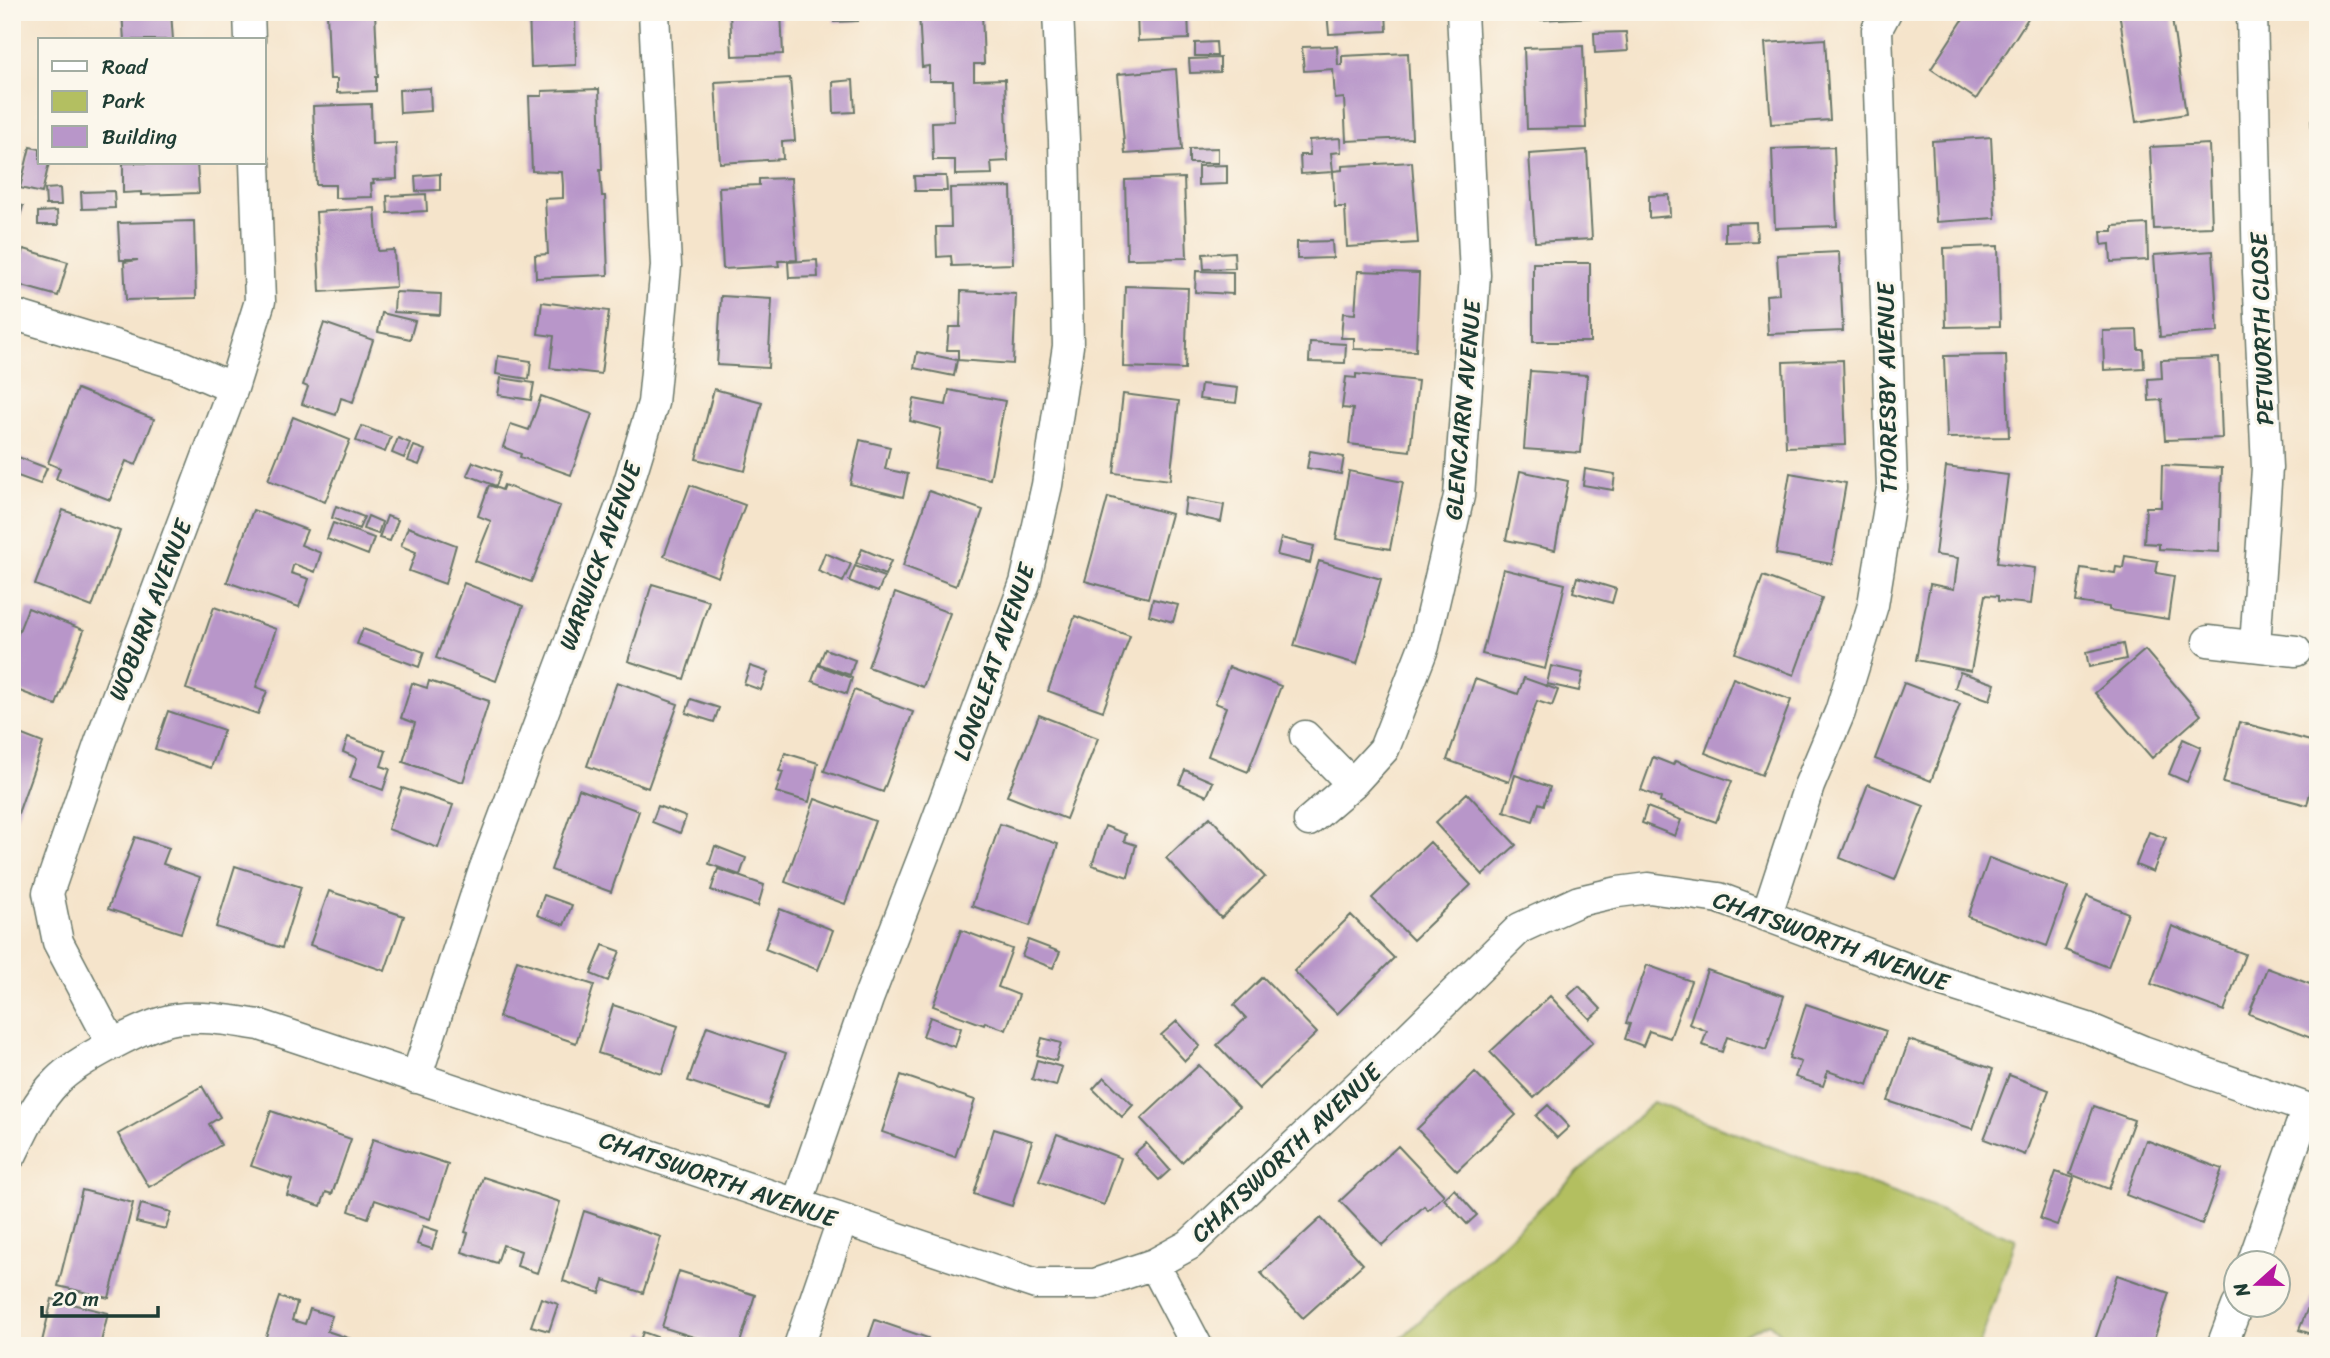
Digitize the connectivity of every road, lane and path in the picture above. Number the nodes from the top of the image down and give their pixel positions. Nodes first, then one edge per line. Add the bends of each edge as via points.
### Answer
1 (249, 12) edge
2 (654, 12) edge
3 (1058, 12) edge
4 (1462, 12) edge
5 (1886, 12) edge
6 (2252, 12) edge
7 (250, 38) edge
8 (255, 164) edge
9 (12, 314) edge
10 (233, 388) junction
11 (2208, 641) dead end
12 (2255, 646) junction
13 (2296, 651) dead end
14 (1305, 736) dead end
15 (1352, 784) junction
16 (1309, 821) dead end
17 (1767, 914) junction
18 (111, 1044) junction
19 (416, 1078) junction
20 (2313, 1110) edge
21 (12, 1154) edge
22 (797, 1204) junction
23 (842, 1221) junction
24 (2258, 1250) edge
25 (1154, 1264) junction
26 (2232, 1320) edge
27 (799, 1346) edge
28 (1197, 1346) edge
29 (2222, 1346) edge

1 - 7 street
2 - 19 street, WARWICK AVENUE via 666,265 653,403 625,495 484,870
3 - 22 street, LONGLEAT AVENUE via 1068,346 1028,570
4 - 15 street, GLENCAIRN AVENUE via 1475,275 1459,496 1424,646 1384,749
5 - 17 street, THORESBY AVENUE via 1877,29 1892,488 1873,605 1840,712 1809,786
6 - 12 street, PETWORTH CLOSE via 2267,468
8 - 10 street, WOBURN AVENUE via 260,301
9 - 10 street via 177,364
10 - 18 street, WOBURN AVENUE via 48,893 58,942
11 - 12 street
12 - 13 street
14 - 15 street
15 - 16 street, GLENCAIRN AVENUE
17 - 20 street, CHATSWORTH AVENUE via 1943,982 2088,1028
17 - 25 street, CHATSWORTH AVENUE via 1719,898 1649,888 1579,901 1520,928 1189,1245
18 - 19 street, CHATSWORTH AVENUE via 173,1019 212,1017 260,1025
18 - 21 street, CHATSWORTH AVENUE via 58,1080 30,1118
19 - 22 street, CHATSWORTH AVENUE
20 - 24 street
22 - 23 street, CHATSWORTH AVENUE
23 - 25 street, CHATSWORTH AVENUE via 1036,1284 1096,1284
23 - 27 street
25 - 28 street
26 - 29 street

